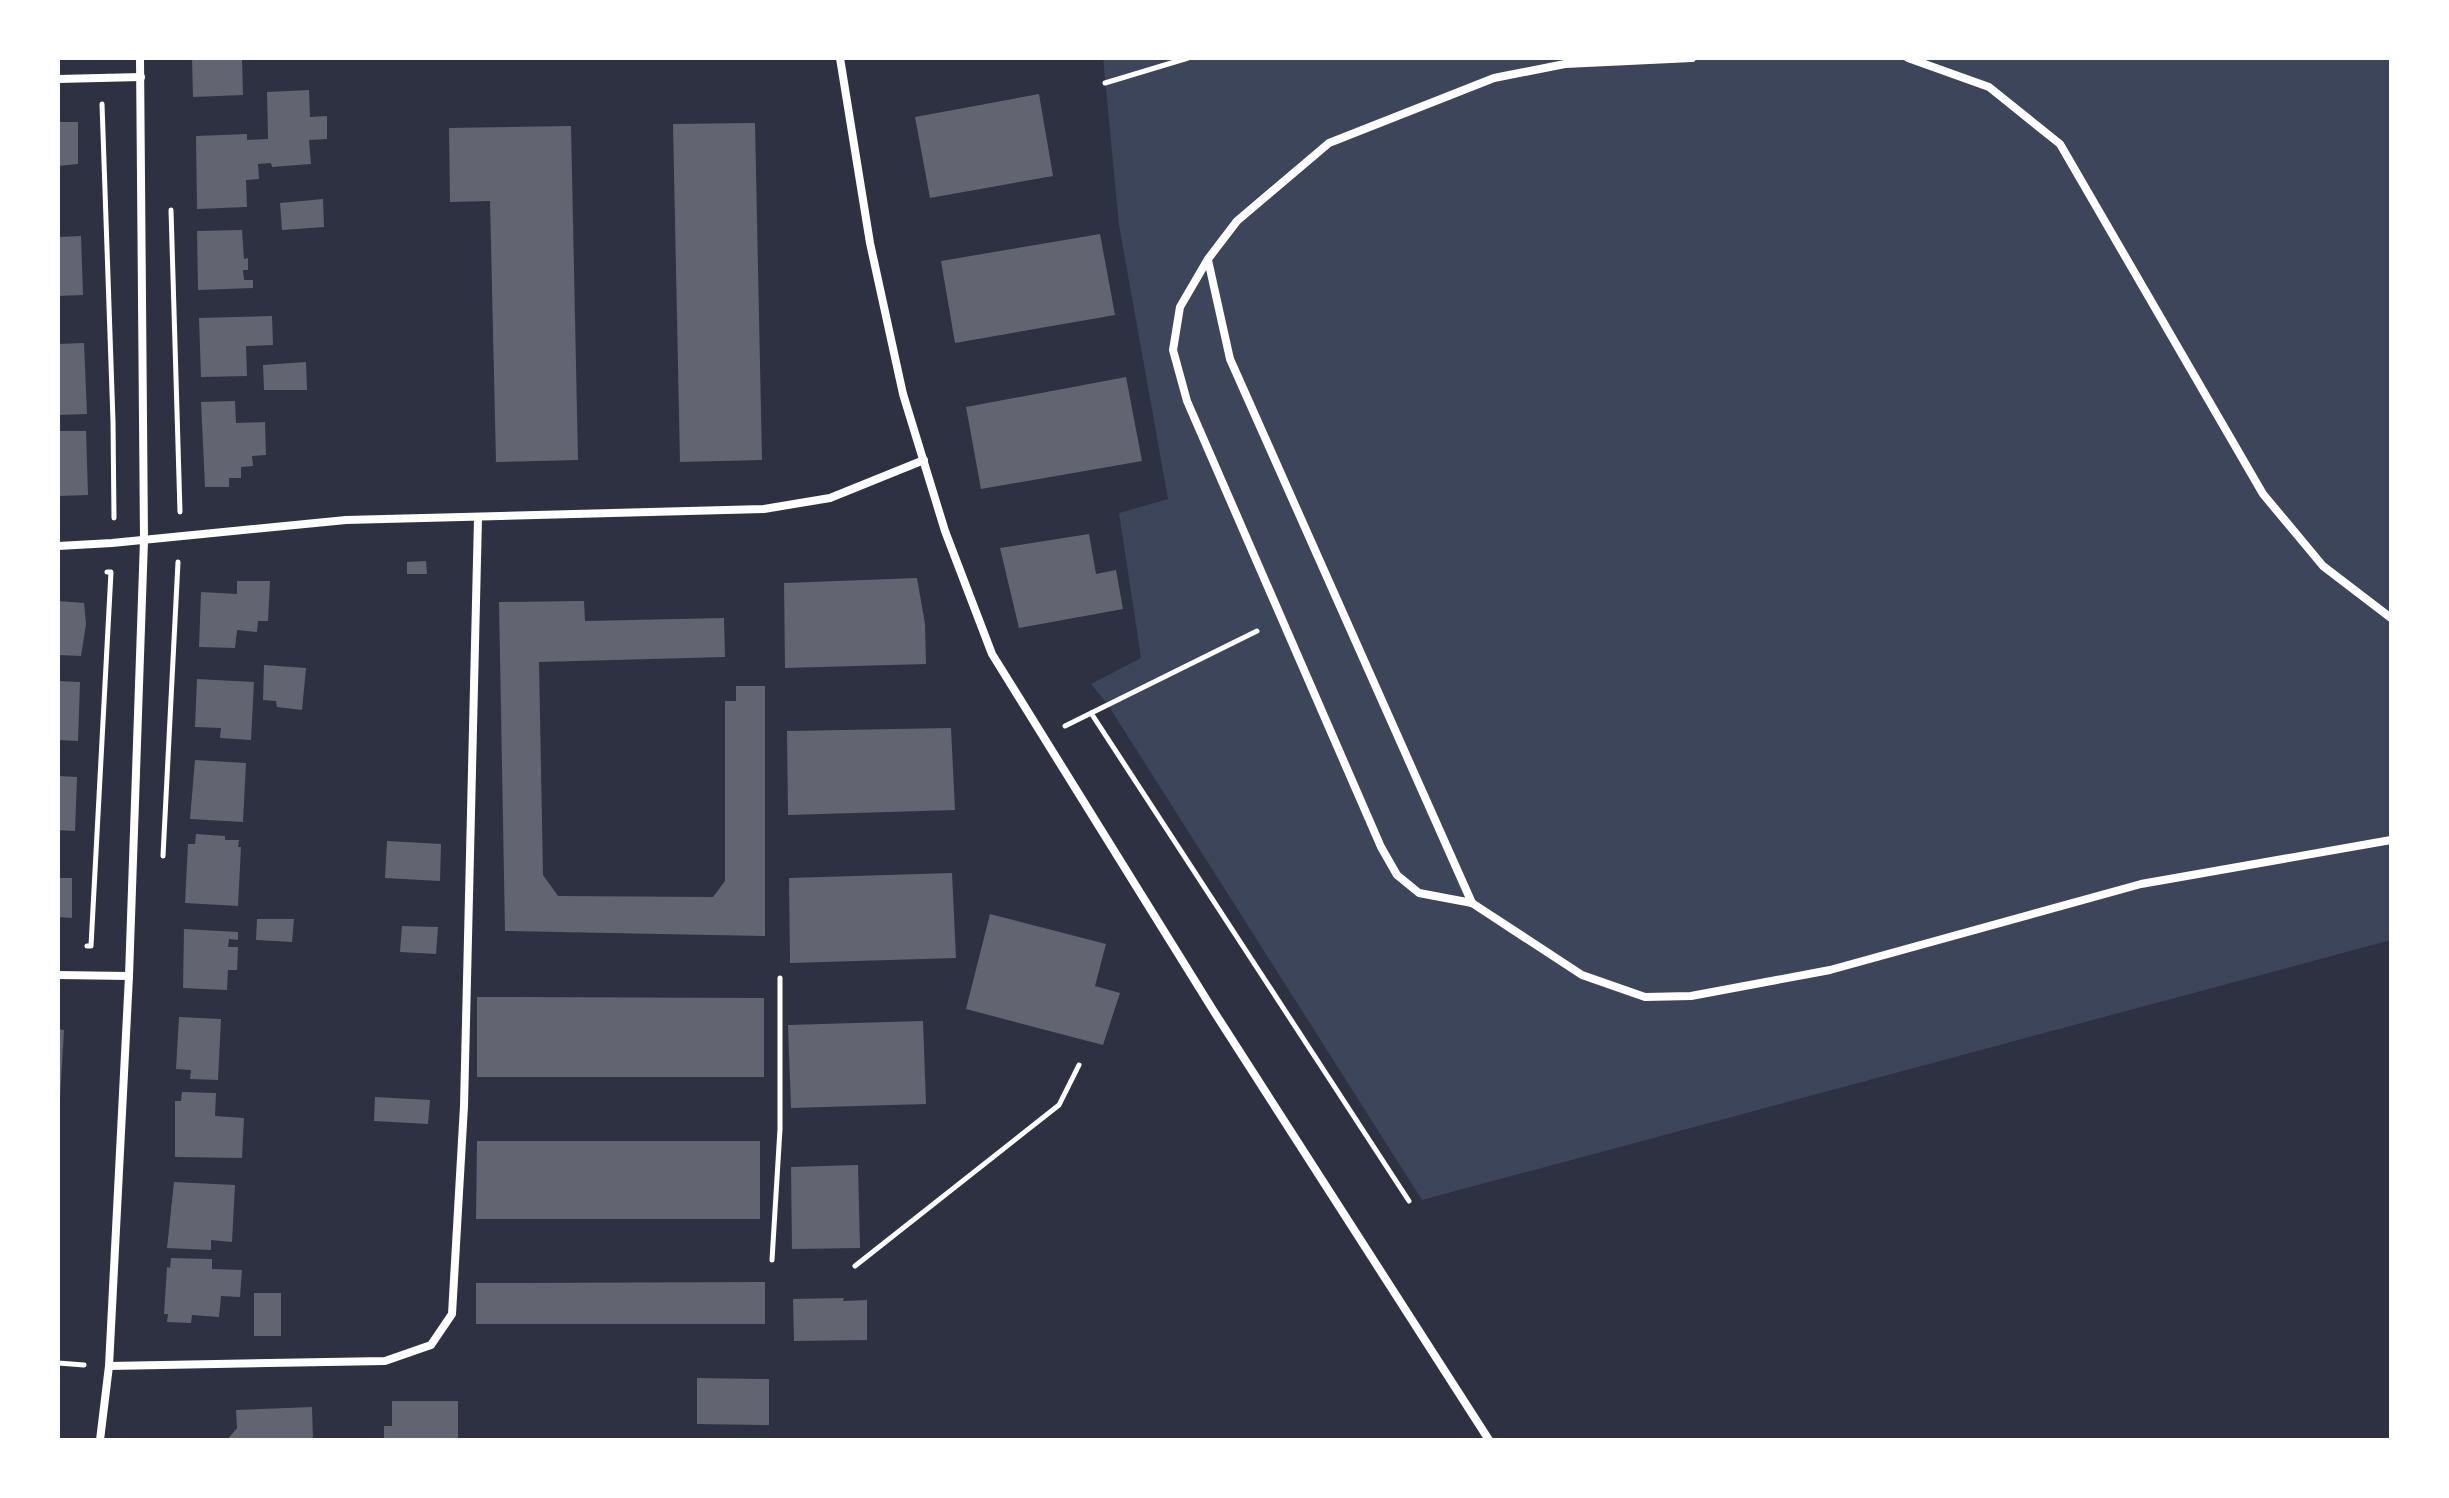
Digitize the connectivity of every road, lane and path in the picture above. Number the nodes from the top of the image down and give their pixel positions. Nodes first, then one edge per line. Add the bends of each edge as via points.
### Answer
1 (140, 58) edge
2 (840, 58) edge
3 (1188, 58) edge
4 (1692, 58) edge
5 (1908, 58) edge
6 (141, 77) junction
7 (101, 78) junction
8 (58, 79) edge
9 (1105, 83) dead end
10 (1208, 259) junction
11 (924, 460) junction
12 (478, 518) junction
13 (100, 520) dead end
14 (144, 540) junction
15 (58, 546) edge
16 (97, 572) dead end
17 (2391, 618) edge
18 (1257, 631) dead end
19 (1091, 713) junction
20 (1043, 737) junction
21 (2391, 840) edge
22 (1472, 903) junction
23 (80, 947) dead end
24 (58, 975) edge
25 (129, 976) junction
26 (780, 978) dead end
27 (1079, 1065) dead end
28 (1409, 1201) dead end
29 (772, 1260) dead end
30 (855, 1266) dead end
31 (109, 1366) junction
32 (100, 1440) edge
33 (1489, 1440) edge

1 - 6 street
2 - 11 street via 870,243 903,394
3 - 9 path
4 - 10 street via 1565,64 1494,78 1329,143 1237,221
5 - 17 street via 1989,87 2060,144 2263,494 2323,566
6 - 7 street
6 - 14 street
7 - 8 street
7 - 13 path via 114,519
10 - 22 street via 1230,359
10 - 22 street via 1180,307 1175,328 1173,350 1187,401 1397,875 1419,893
11 - 12 street via 830,498 764,509
11 - 20 street via 992,654
12 - 14 street via 346,520
12 - 31 street via 464,1106 452,1314 431,1345 385,1361
14 - 15 street
14 - 25 street
16 - 23 path via 111,572 91,946
18 - 19 path
19 - 20 path
19 - 28 path
20 - 33 street
21 - 22 street via 2141,884 1830,970 1691,996 1645,997 1582,975
24 - 25 street
25 - 31 street
26 - 29 path via 780,1129
27 - 30 path via 1059,1105
31 - 32 street

